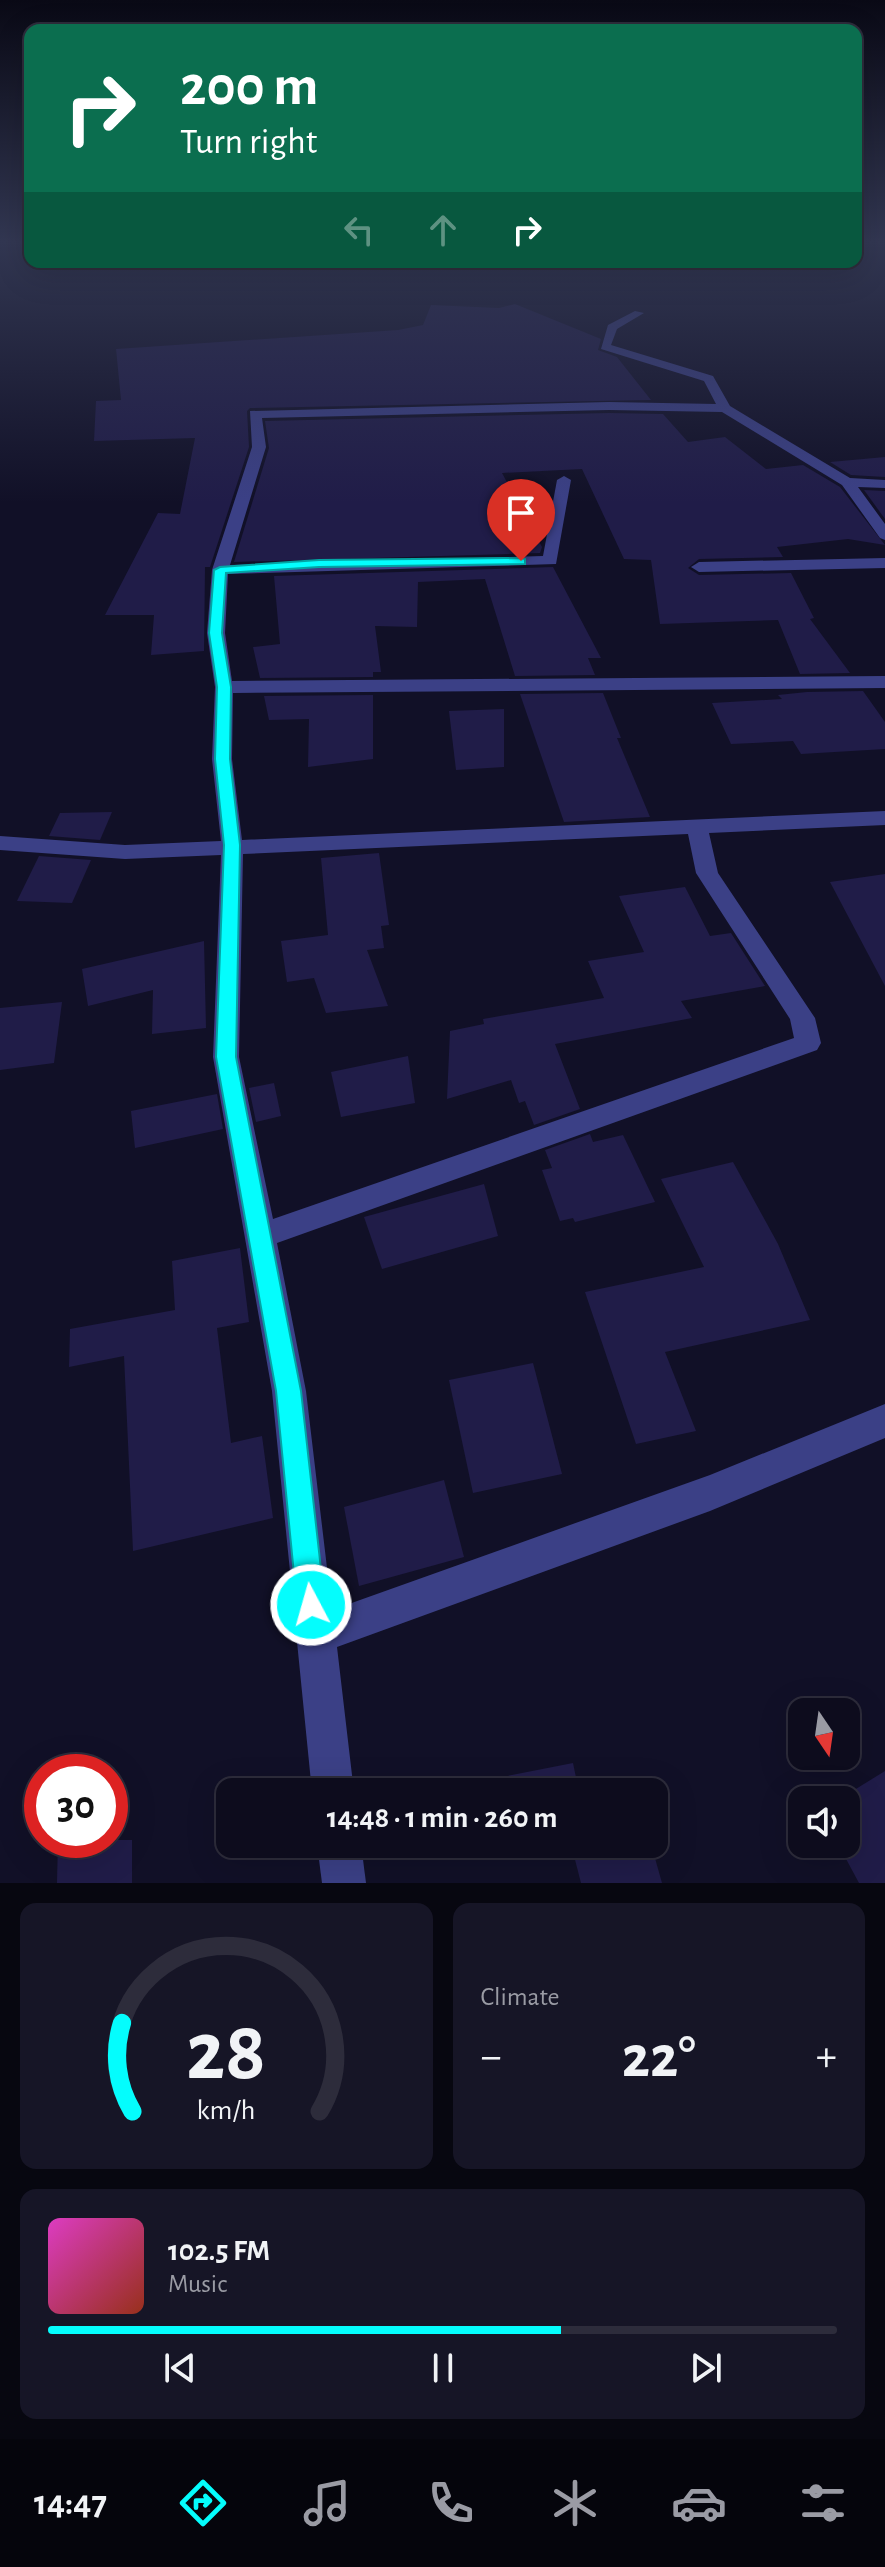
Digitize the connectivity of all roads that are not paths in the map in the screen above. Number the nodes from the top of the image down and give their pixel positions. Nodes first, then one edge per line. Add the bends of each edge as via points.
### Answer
1 (612, 327) edge
2 (725, 408) junction
3 (564, 480) dead end
4 (847, 482) junction
5 (885, 484) edge
6 (885, 535) edge
7 (885, 563) edge
8 (699, 567) dead end
9 (220, 570) junction
10 (885, 682) edge
11 (224, 687) junction
12 (885, 818) edge
13 (697, 827) junction
14 (0, 843) edge
15 (232, 845) junction
16 (261, 1236) junction
17 (885, 1421) edge
18 (314, 1636) junction
19 (331, 1778) edge
20 (341, 1858) edge
21 (344, 1883) edge

1 - 2 street via 605,347 709,379
2 - 4 street
2 - 9 street via 255,414 259,447
3 - 9 street via 550,561
4 - 5 street
4 - 6 street
7 - 8 street
9 - 11 street via 216,633
10 - 11 street
11 - 15 street via 222,759
12 - 13 street
13 - 15 street
13 - 16 street via 707,873 802,1018 808,1043
14 - 15 street via 125,852
15 - 16 street via 226,1057
16 - 18 street via 289,1391
17 - 18 street via 710,1493
18 - 19 street
20 - 21 street

